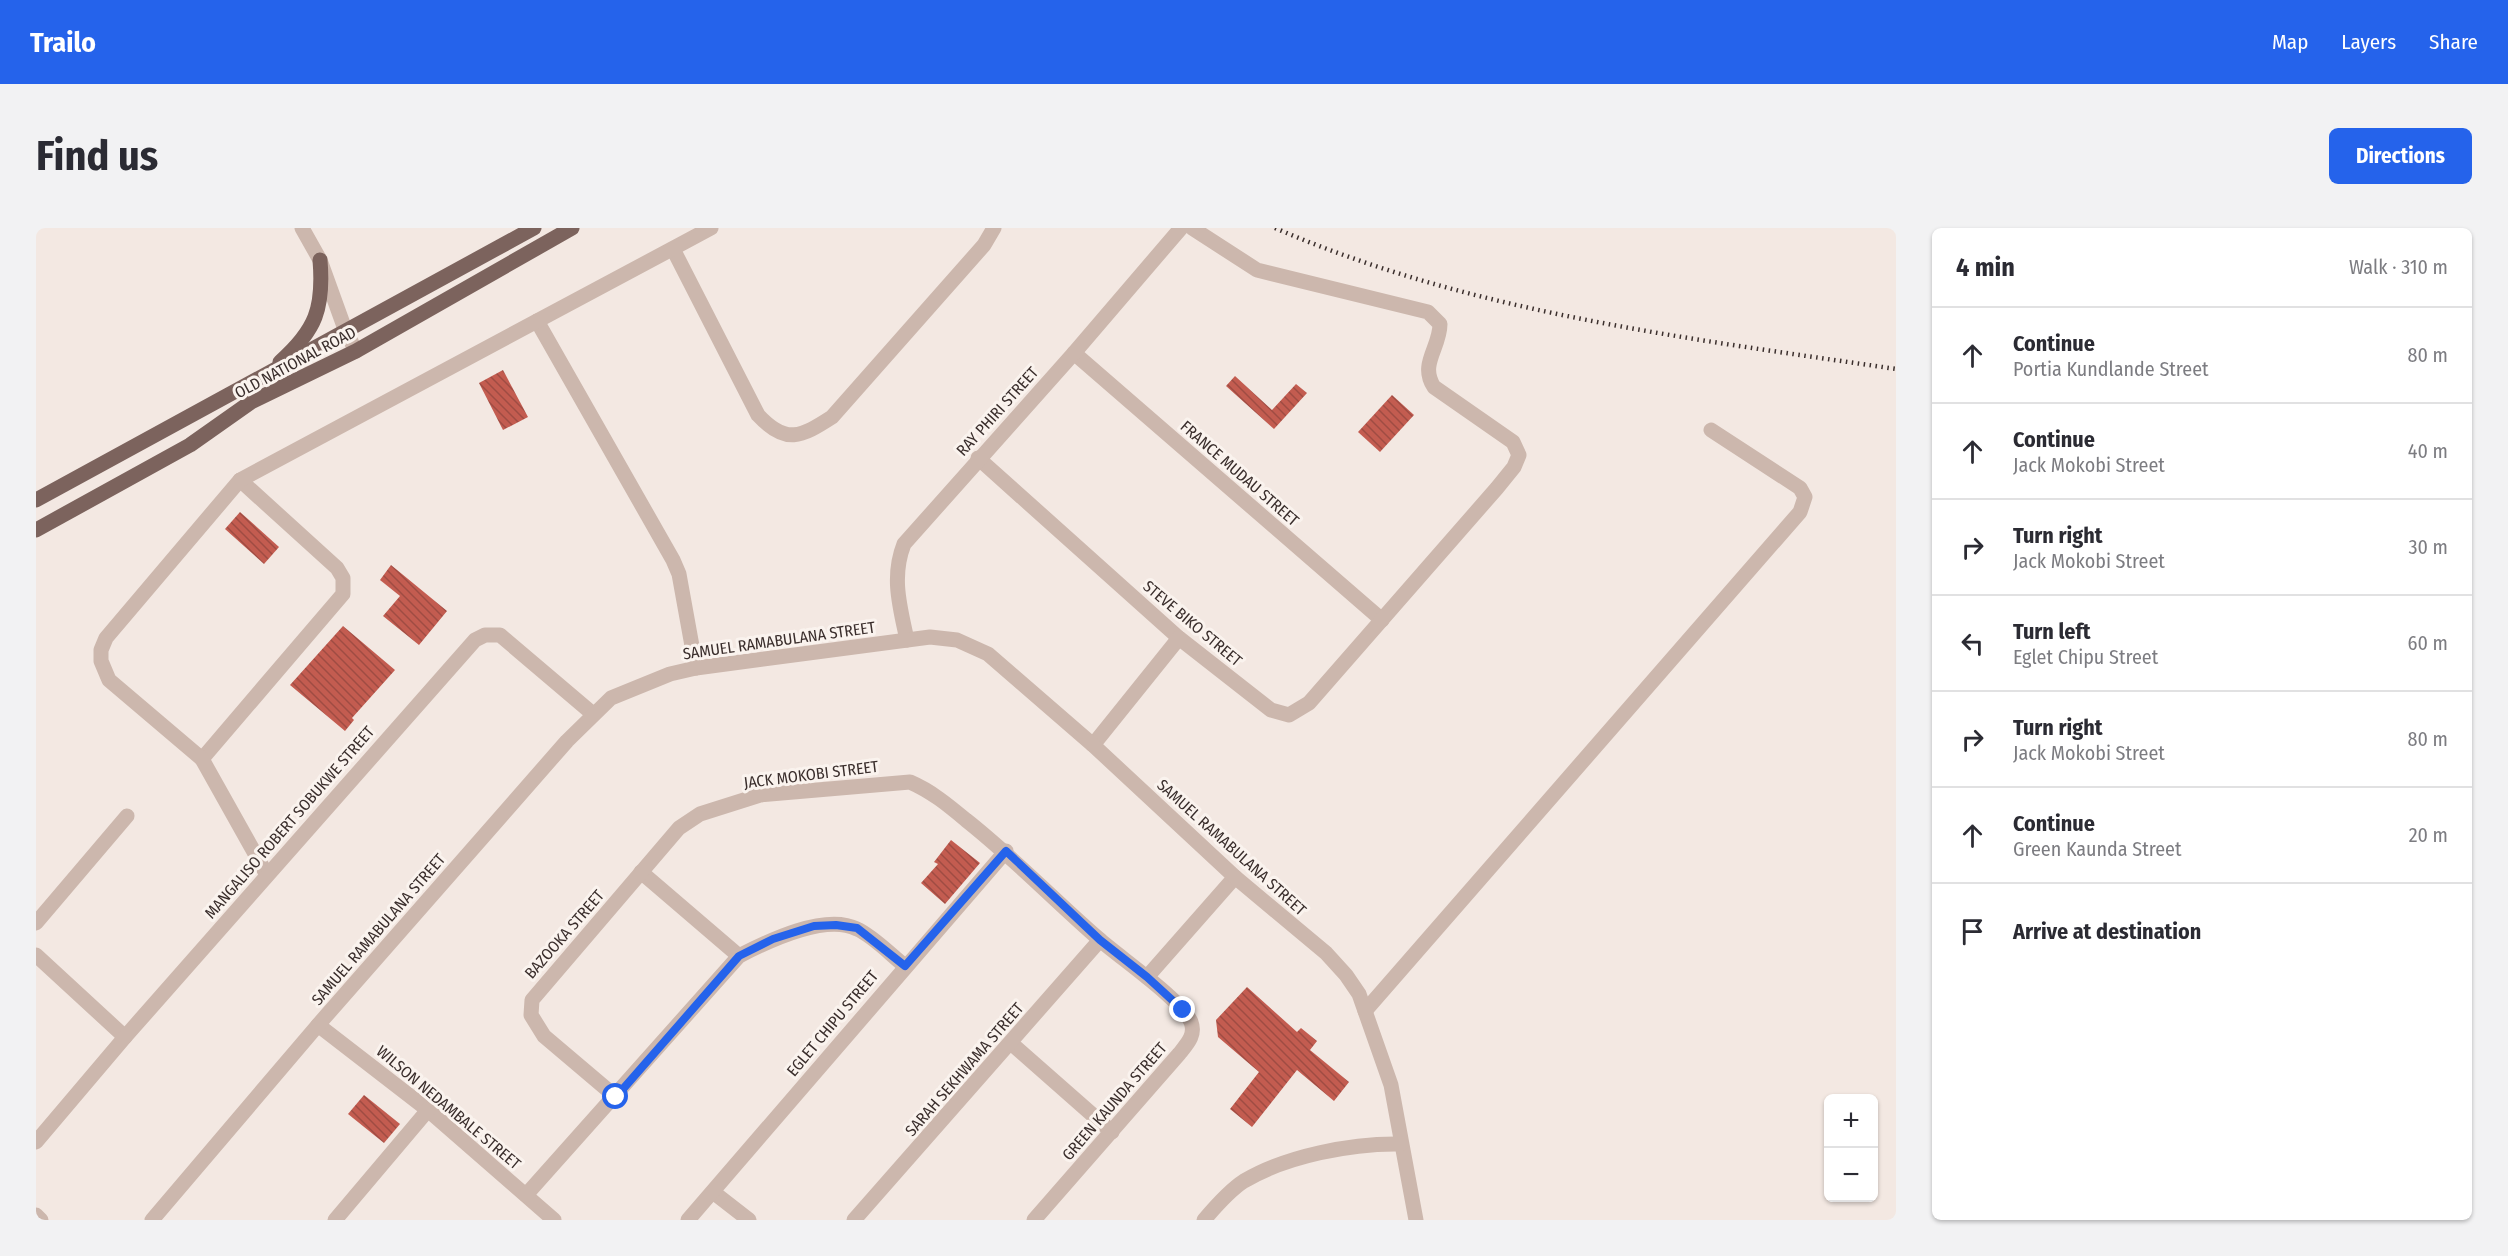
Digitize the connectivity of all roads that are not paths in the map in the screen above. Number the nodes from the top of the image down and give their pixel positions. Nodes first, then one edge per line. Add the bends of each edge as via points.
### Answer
1 (302, 228) edge
2 (534, 228) edge
3 (572, 228) edge
4 (711, 228) edge
5 (994, 228) edge
6 (1181, 228) edge
7 (1192, 228) edge
8 (673, 249) junction
9 (321, 260) junction
10 (537, 321) junction
11 (346, 333) junction
12 (356, 351) junction
13 (1074, 353) junction
14 (264, 376) junction
15 (1711, 430) dead end
16 (978, 458) junction
17 (240, 480) junction
18 (36, 500) edge
19 (36, 530) edge
20 (1382, 620) junction
21 (1179, 638) junction
22 (907, 640) junction
23 (696, 668) junction
24 (593, 714) junction
25 (1093, 746) junction
26 (202, 759) junction
27 (128, 816) dead end
28 (1006, 851) junction
29 (641, 872) junction
30 (267, 875) junction
31 (1235, 877) junction
32 (36, 923) edge
33 (1100, 940) junction
34 (36, 955) edge
35 (739, 956) junction
36 (905, 966) junction
37 (1147, 977) junction
38 (1365, 1011) junction
39 (318, 1025) junction
40 (124, 1037) junction
41 (1011, 1044) junction
42 (616, 1097) junction
43 (428, 1110) junction
44 (1112, 1132) junction
45 (36, 1142) edge
46 (1401, 1144) junction
47 (713, 1192) junction
48 (526, 1196) junction
49 (36, 1215) edge
50 (41, 1220) edge
51 (152, 1220) edge
52 (335, 1220) edge
53 (554, 1220) edge
54 (688, 1220) edge
55 (749, 1220) edge
56 (855, 1220) edge
57 (1034, 1220) edge
58 (1204, 1220) edge
59 (1416, 1220) edge

1 - 9 street
2 - 11 main road, OLD NATIONAL ROAD
3 - 12 main road, OLD NATIONAL ROAD
4 - 8 street
5 - 8 street via 984,245 832,417 809,431 785,435 771,429 752,406
6 - 13 street, RAY PHIRI STREET
7 - 20 street, STEVE BIKO STREET via 1257,270 1428,312 1440,324 1439,337 1428,361 1428,379 1517,448 1518,460 1503,482
8 - 10 street
9 - 11 street
9 - 14 main road via 322,296 314,323
10 - 17 street
10 - 23 street via 673,560
11 - 12 street
11 - 14 main road, OLD NATIONAL ROAD
12 - 19 main road, OLD NATIONAL ROAD via 251,402 190,445
13 - 16 street, RAY PHIRI STREET
13 - 20 street, FRANCE MUDAU STREET
14 - 18 main road, OLD NATIONAL ROAD
15 - 38 street via 1800,488 1805,497 1803,507
16 - 21 street, STEVE BIKO STREET
16 - 22 street, RAY PHIRI STREET via 904,544 896,579
17 - 26 street via 106,638 101,650 100,661 109,680
17 - 26 street via 337,568 343,578 344,594
20 - 21 street, STEVE BIKO STREET via 1309,703 1290,715 1271,710
21 - 25 street
22 - 23 street, SAMUEL RAMABULANA STREET
22 - 25 street, SAMUEL RAMABULANA STREET via 945,638 987,654
23 - 24 street, SAMUEL RAMABULANA STREET via 629,689
24 - 30 street, MANGALISO ROBERT SOBUKWE STREET via 500,635 484,635 465,649
24 - 39 street, SAMUEL RAMABULANA STREET
25 - 31 street, SAMUEL RAMABULANA STREET
26 - 30 street
27 - 32 street
28 - 29 street, JACK MOKOBI STREET via 927,789 910,782 890,782 760,795 720,806 678,828
28 - 33 street, JACK MOKOBI STREET
28 - 36 street, EGLET CHIPU STREET
29 - 35 street
29 - 42 street, BAZOOKA STREET via 535,996 531,1006 531,1015 544,1036
30 - 40 street, MANGALISO ROBERT SOBUKWE STREET
31 - 37 street
31 - 38 street, SAMUEL RAMABULANA STREET via 1326,953 1359,994
33 - 37 street, JACK MOKOBI STREET
33 - 41 street, SARAH SEKHWAMA STREET
34 - 40 street
35 - 36 street via 773,939 814,926 836,925 857,928
35 - 42 street
36 - 47 street, EGLET CHIPU STREET
37 - 44 street, GREEN KAUNDA STREET via 1188,1016 1193,1031 1179,1054
38 - 46 street, SAMUEL RAMABULANA STREET via 1391,1085
39 - 43 street, WILSON NEDAMBALE STREET
39 - 51 street, SAMUEL RAMABULANA STREET
40 - 45 street, MANGALISO ROBERT SOBUKWE STREET
41 - 44 street
41 - 56 street, SARAH SEKHWAMA STREET
42 - 48 street
43 - 48 street, WILSON NEDAMBALE STREET
43 - 52 street
44 - 57 street, GREEN KAUNDA STREET
46 - 58 street via 1361,1145 1278,1165 1243,1182
46 - 59 street, SAMUEL RAMABULANA STREET
47 - 54 street, EGLET CHIPU STREET
47 - 55 street
48 - 53 street, WILSON NEDAMBALE STREET
49 - 50 street

